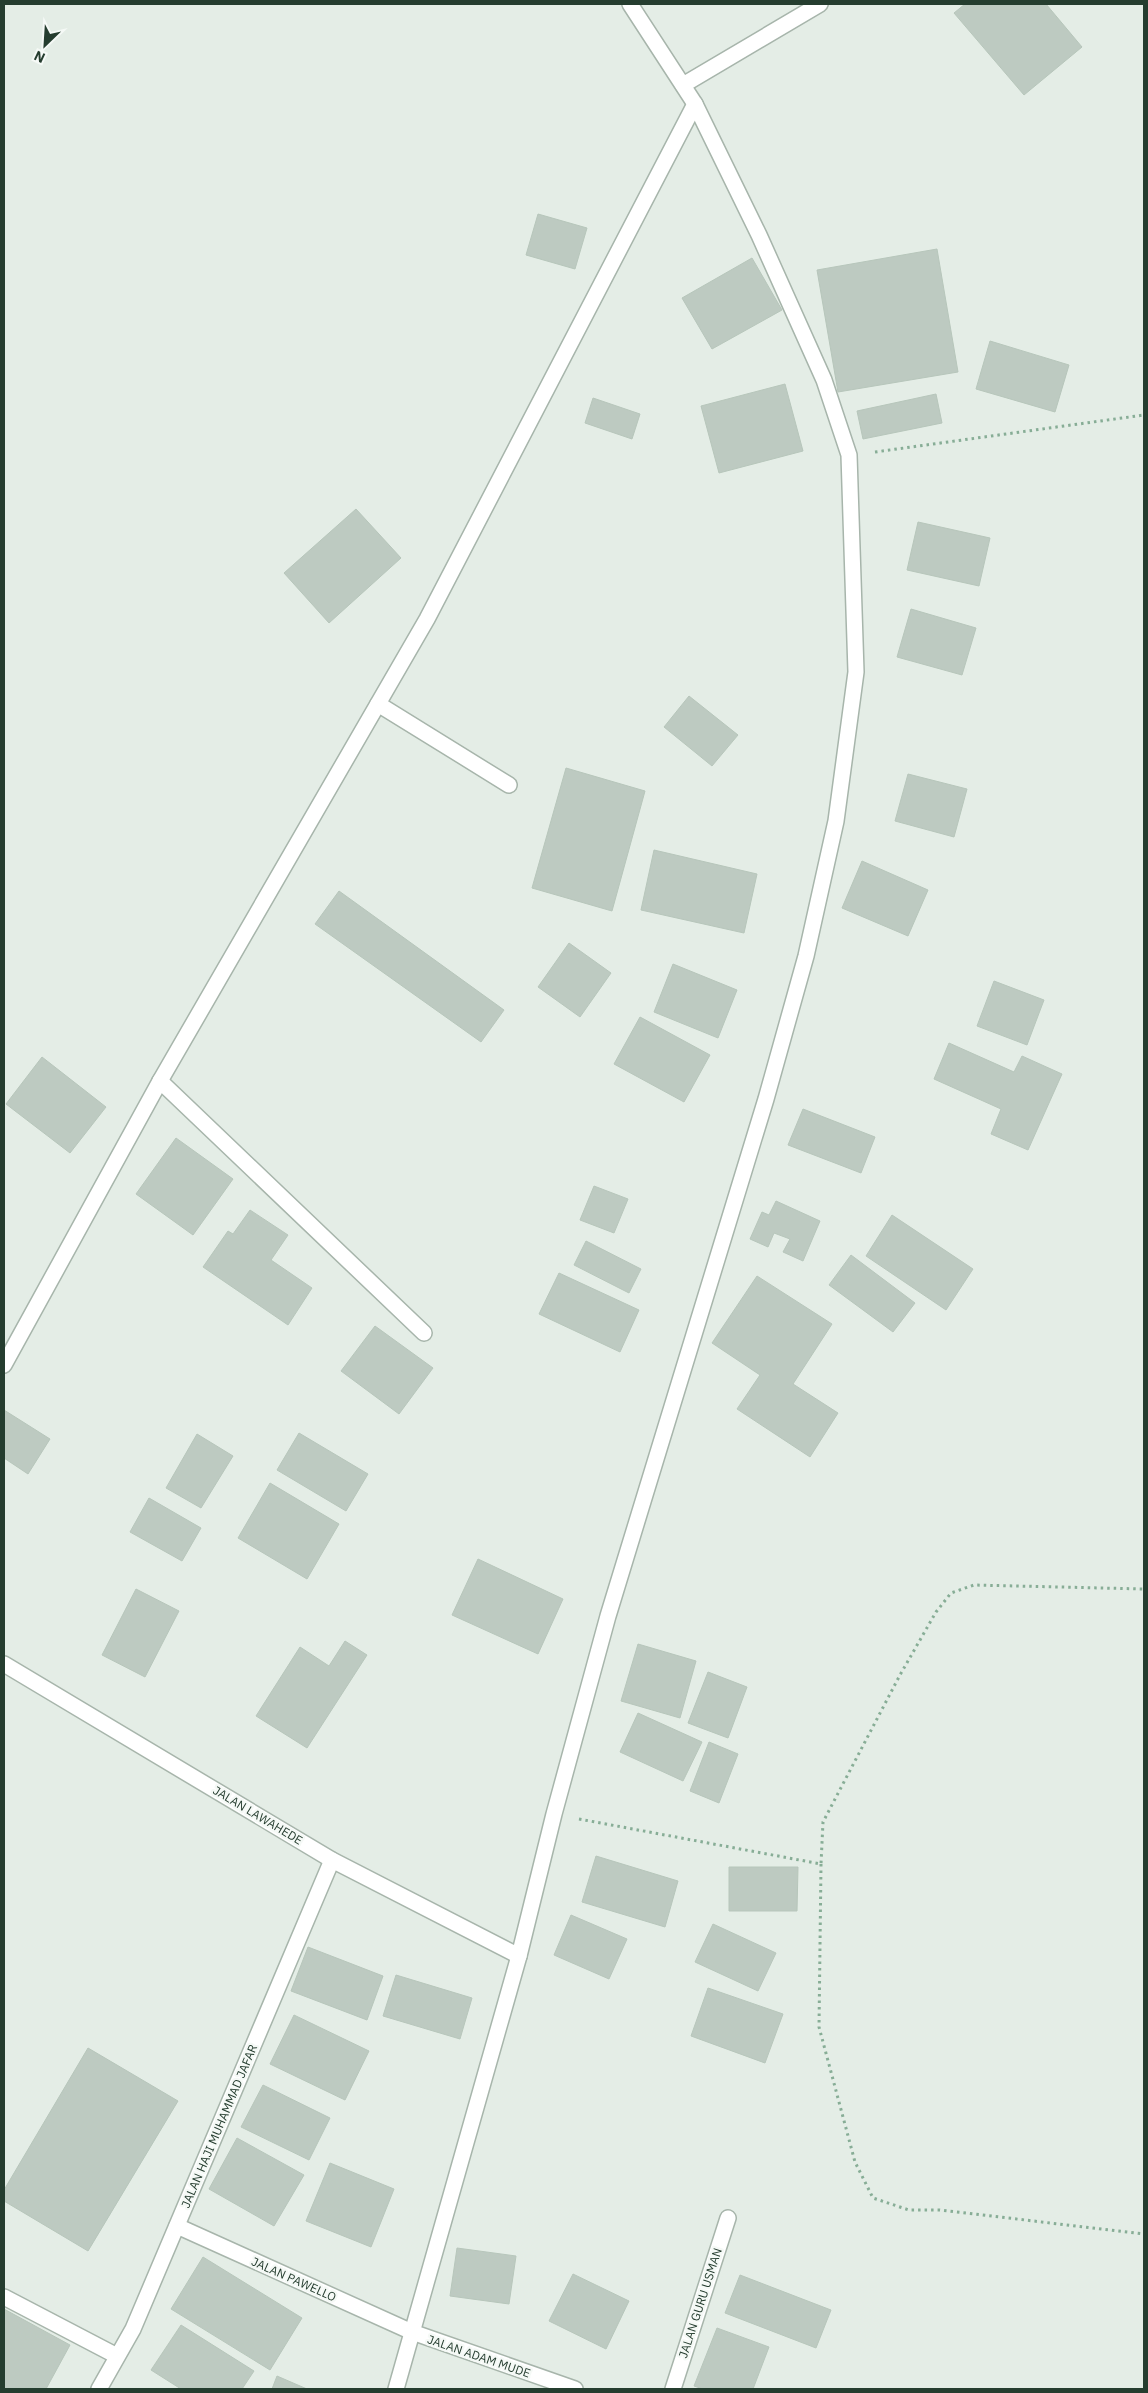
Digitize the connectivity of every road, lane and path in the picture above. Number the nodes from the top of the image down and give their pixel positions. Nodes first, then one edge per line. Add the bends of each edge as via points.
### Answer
1 (630, 4) edge
2 (820, 4) edge
3 (683, 85) junction
4 (695, 104) junction
5 (1144, 415) edge
6 (849, 455) junction
7 (378, 704) junction
8 (509, 785) dead end
9 (160, 1081) junction
10 (424, 1333) dead end
11 (4, 1366) edge
12 (1144, 1589) edge
13 (4, 1664) edge
14 (554, 1814) junction
15 (332, 1860) junction
16 (821, 1864) junction
17 (519, 1956) junction
18 (728, 2218) dead end
19 (177, 2226) junction
20 (1144, 2234) edge
21 (4, 2297) edge
22 (412, 2332) junction
23 (118, 2356) junction
24 (99, 2389) edge
25 (396, 2389) edge
26 (575, 2389) edge
27 (673, 2389) edge

1 - 3 street
2 - 3 street
3 - 4 street
4 - 6 street via 759,235 824,380
4 - 7 street via 431,611
5 - 6 path
6 - 14 street via 856,672 836,821 798,985 608,1616
7 - 8 street
7 - 9 street
9 - 10 street
9 - 11 street
12 - 16 path via 974,1585 951,1593 936,1612 900,1675 823,1822
13 - 15 street, JALAN LAWAHEDE
14 - 16 path
14 - 17 street
15 - 17 street, JALAN LAWAHEDE
15 - 19 street, JALAN HAJI MUHAMMAD JAFAR
16 - 20 path via 819,2027 855,2162 873,2198 909,2210 940,2210
17 - 22 street
18 - 27 street, JALAN GURU USMAN
19 - 22 street, JALAN PAWELLO
19 - 23 street, JALAN HAJI MUHAMMAD JAFAR
21 - 23 street
22 - 25 street
22 - 26 street, JALAN ADAM MUDE
23 - 24 street, JALAN HAJI MUHAMMAD JAFAR

